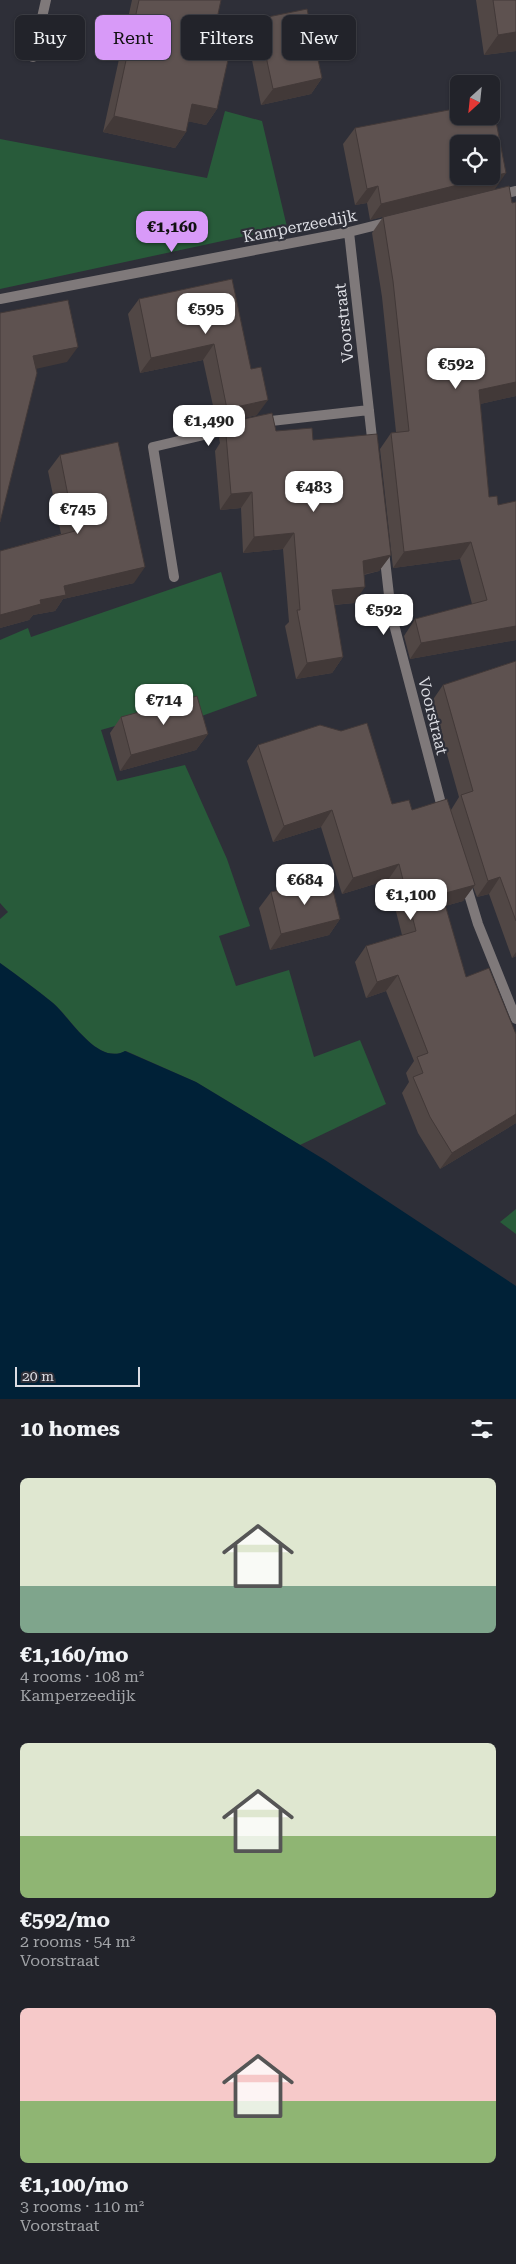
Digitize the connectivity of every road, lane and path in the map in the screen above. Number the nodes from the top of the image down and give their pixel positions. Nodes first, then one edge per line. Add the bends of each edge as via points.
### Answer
1 (46, 0) edge
2 (42, 15) edge
3 (516, 190) edge
4 (488, 198) edge
5 (396, 221) edge
6 (349, 232) junction
7 (0, 299) edge
8 (369, 410) junction
9 (374, 458) edge
10 (383, 544) edge
11 (174, 577) dead end
12 (448, 830) edge
13 (460, 868) edge
14 (516, 1019) edge

1 - 2 street
3 - 4 street
5 - 6 street, Kamperzeedijk
6 - 7 street, Kamperzeedijk
6 - 8 street, Voorstraat
8 - 9 street, Voorstraat
8 - 11 street via 256,422 153,448
10 - 12 street, Voorstraat via 391,613
13 - 14 street via 478,924

